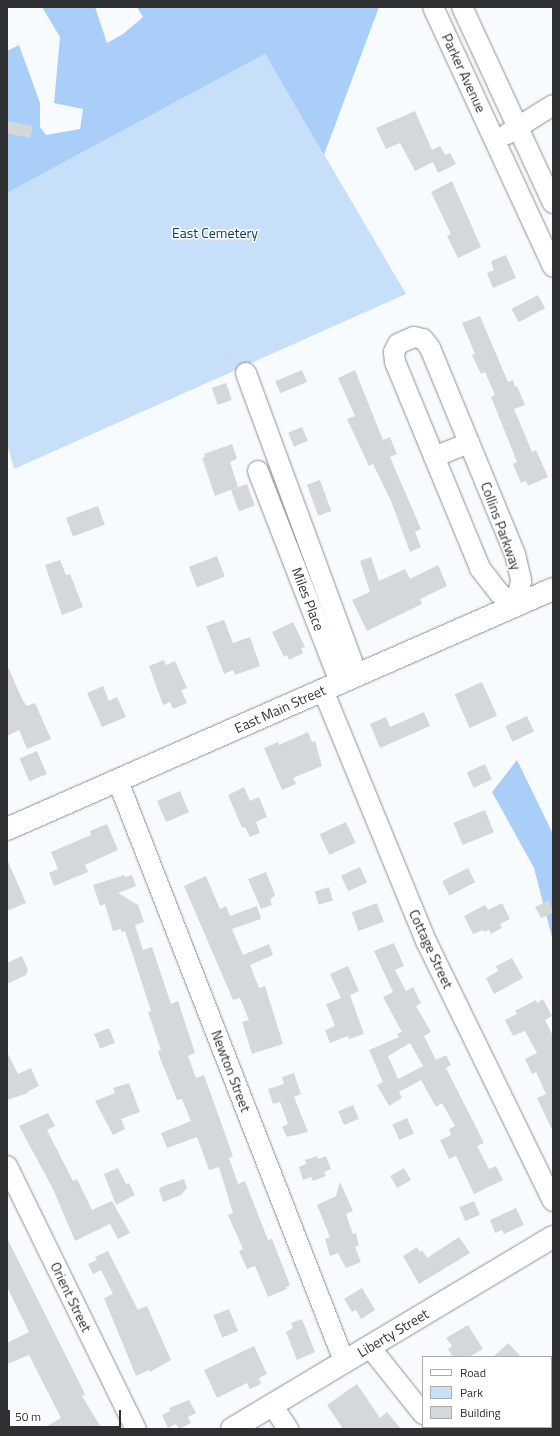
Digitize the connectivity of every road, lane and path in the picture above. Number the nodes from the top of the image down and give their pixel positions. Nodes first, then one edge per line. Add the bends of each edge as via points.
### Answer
1 (433, 7) edge
2 (462, 7) edge
3 (553, 105) edge
4 (518, 128) junction
5 (494, 140) junction
6 (553, 203) edge
7 (553, 267) edge
8 (246, 373) dead end
9 (470, 443) junction
10 (434, 457) junction
11 (258, 471) dead end
12 (296, 508) junction
13 (276, 517) junction
14 (553, 590) edge
15 (516, 606) junction
16 (340, 682) junction
17 (118, 781) junction
18 (7, 829) edge
19 (7, 1166) edge
20 (553, 1201) edge
21 (553, 1237) edge
22 (369, 1346) junction
23 (344, 1361) junction
24 (272, 1405) junction
25 (422, 1413) edge
26 (136, 1429) edge
27 (232, 1429) edge
28 (288, 1429) edge

1 - 5 street, Parker Avenue
2 - 4 street, Parker Avenue
3 - 4 street
4 - 5 street
4 - 6 street, Parker Avenue
5 - 7 street, Parker Avenue
8 - 12 street, Miles Place
9 - 10 street
9 - 10 street, Collins Parkway via 430,348 423,339 414,337 405,340 398,344 394,352 395,362
9 - 15 street, Collins Parkway via 515,554 521,581
10 - 15 street, Collins Parkway via 480,568 500,594
11 - 13 street, Miles Place
12 - 13 street
12 - 16 street, Miles Place
13 - 16 street, Miles Place
14 - 15 main road, East Main Street
15 - 16 main road, East Main Street
16 - 17 main road, East Main Street
16 - 20 street, Cottage Street via 427,943
17 - 18 main road, East Main Street
17 - 23 street, Newton Street
19 - 26 street, Orient Street
21 - 22 main road, Liberty Street
22 - 23 main road, Liberty Street
22 - 25 street
23 - 24 main road, Liberty Street
24 - 27 main road, Liberty Street
24 - 28 street

